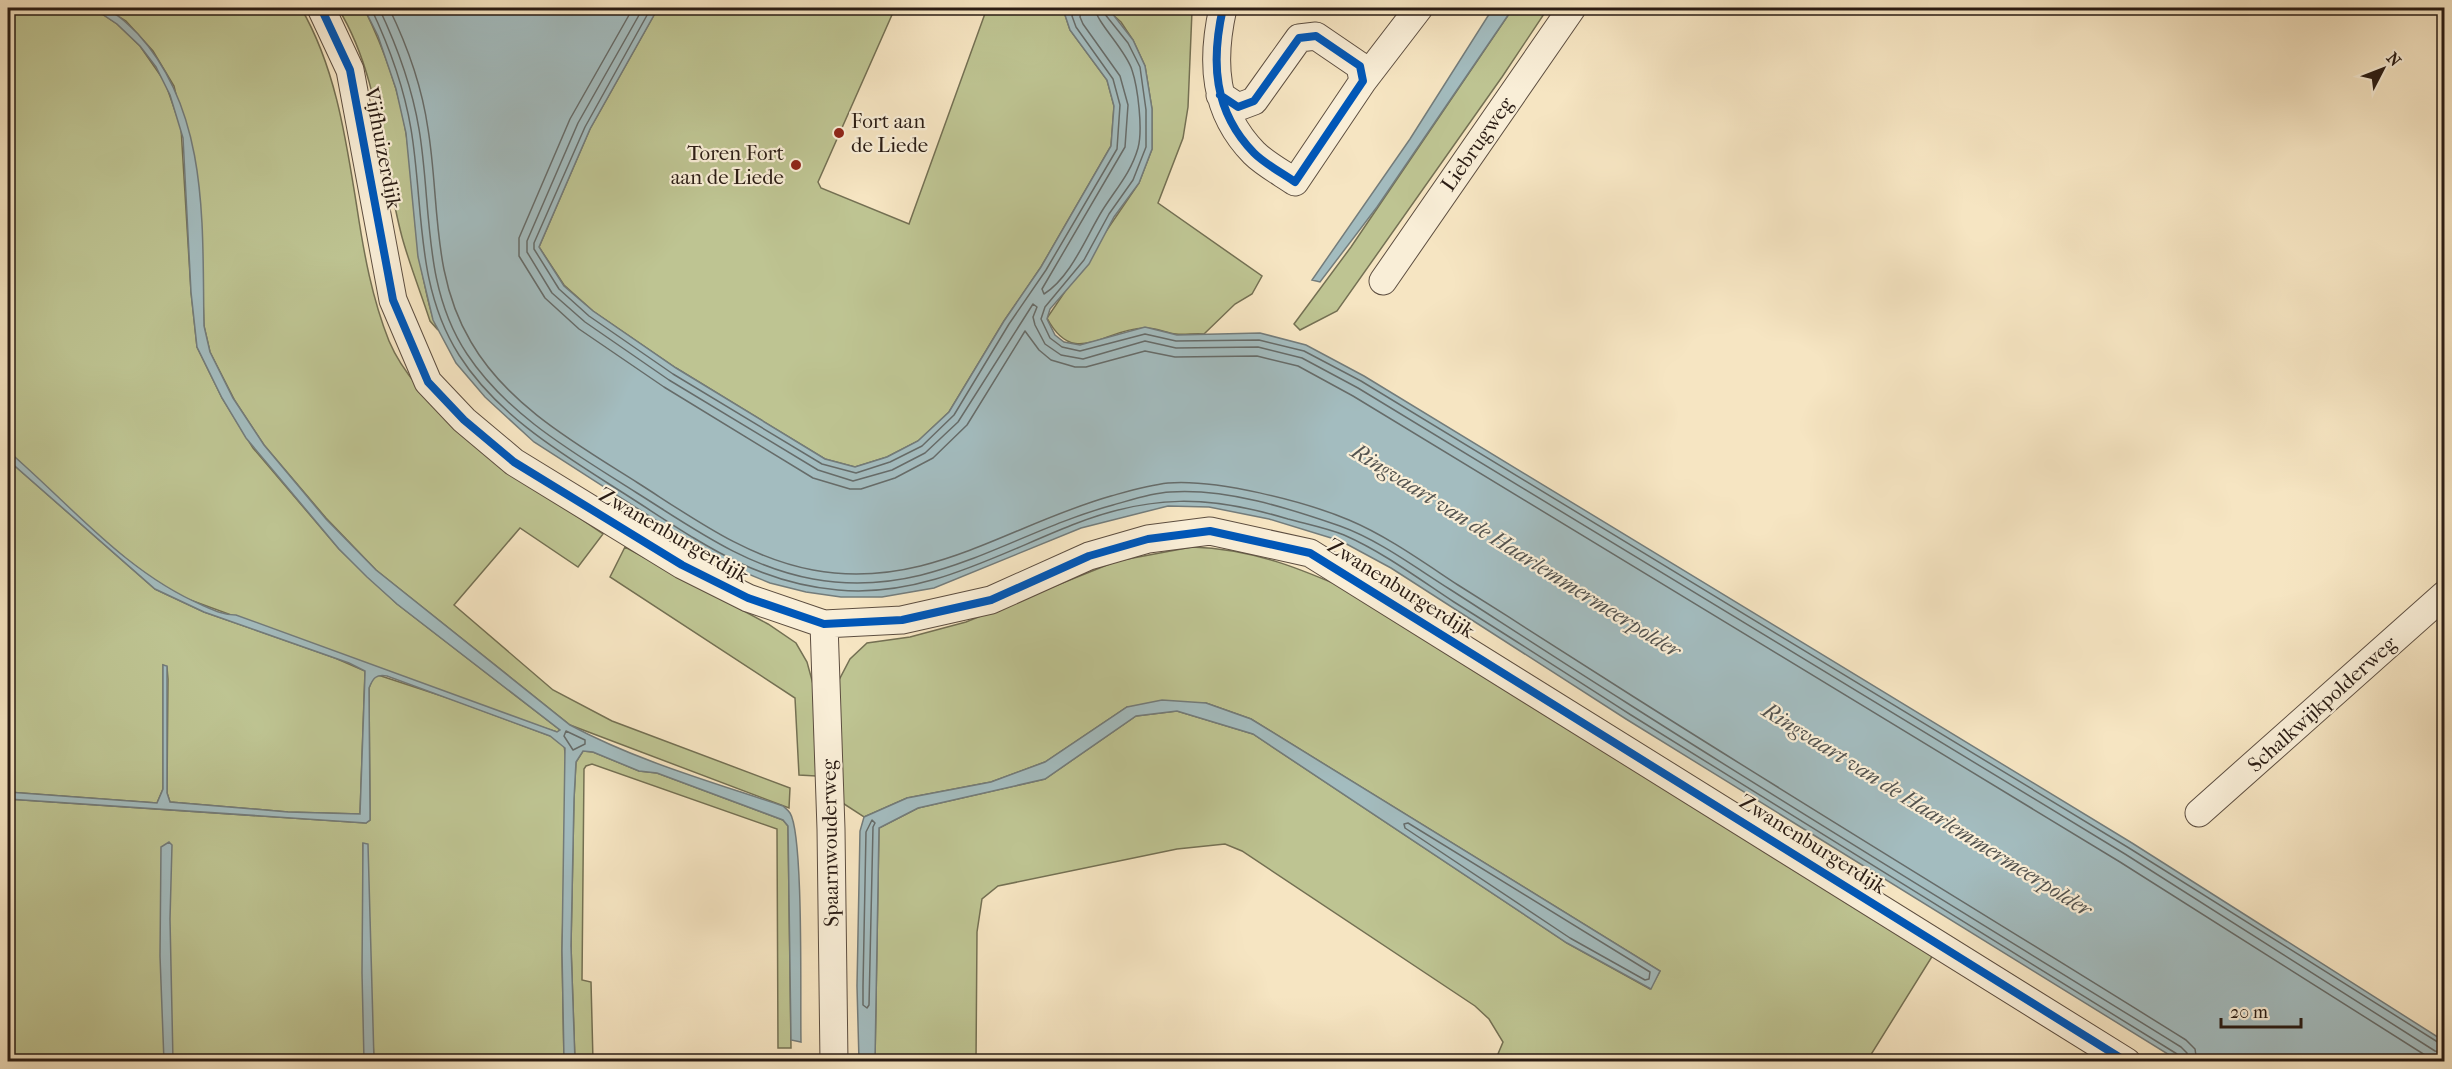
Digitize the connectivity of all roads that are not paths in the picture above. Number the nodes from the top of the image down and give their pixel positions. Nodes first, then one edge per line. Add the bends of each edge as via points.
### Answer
1 (321, 8) edge
2 (1223, 8) edge
3 (1419, 8) edge
4 (1572, 8) edge
5 (1363, 81) junction
6 (1220, 95) junction
7 (1383, 281) dead end
8 (393, 300) joint
9 (2445, 595) edge
10 (824, 624) junction
11 (2199, 813) dead end
12 (834, 1062) edge
13 (2127, 1062) edge

1 - 8 street, Vijfhuizerdijk via 350,70
2 - 6 street via 1215,67
3 - 5 street
4 - 7 street, Liebrugweg
5 - 6 street via 1360,66 1316,36 1299,38 1254,101 1238,107
5 - 6 street via 1295,182 1243,141
8 - 10 street, Zwanenburgerdijk via 428,382 464,420 514,462 682,565 748,598
9 - 11 street, Schalkwijkpolderweg
10 - 12 street, Spaarnwouderweg
10 - 13 street, Zwanenburgerdijk via 902,620 991,600 1089,556 1148,539 1210,531 1310,552

